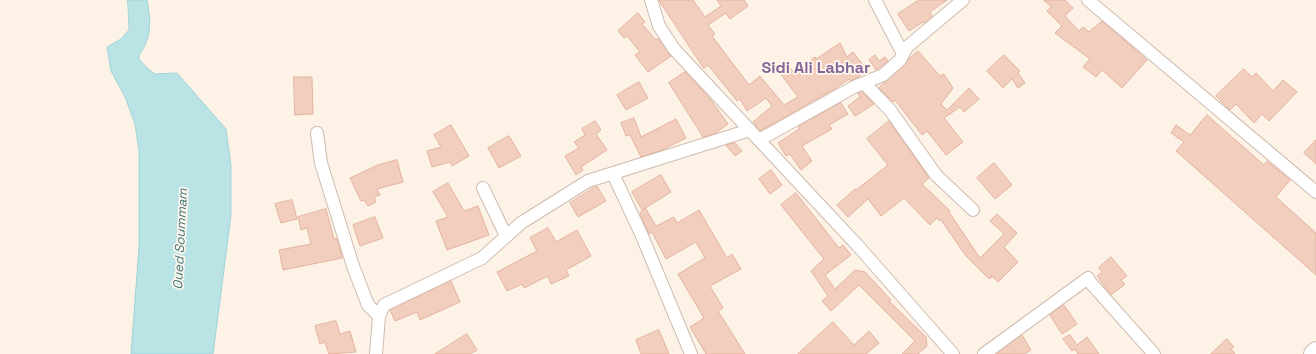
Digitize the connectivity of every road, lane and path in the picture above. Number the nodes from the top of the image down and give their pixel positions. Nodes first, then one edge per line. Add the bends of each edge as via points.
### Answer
1 (651, 0) edge
2 (875, 0) edge
3 (962, 0) edge
4 (1088, 0) edge
5 (903, 50) junction
6 (864, 82) junction
7 (750, 130) junction
8 (317, 133) dead end
9 (759, 140) junction
10 (613, 174) junction
11 (483, 188) dead end
12 (1316, 192) edge
13 (973, 210) dead end
14 (506, 236) junction
15 (382, 310) junction
16 (1316, 351) edge
17 (376, 354) edge
18 (691, 354) edge
19 (953, 354) edge
20 (984, 354) edge
21 (1154, 354) edge
22 (1313, 354) edge

1 - 7 street via 659,26 674,49
2 - 5 street
3 - 5 street
4 - 12 street
5 - 6 street via 900,60 883,75
6 - 9 street
6 - 13 street via 890,110 936,175
7 - 9 street
7 - 10 street
8 - 15 street via 320,163 353,266 368,305
9 - 19 street via 858,246
10 - 14 street via 588,181 521,223
10 - 18 street
11 - 14 street
14 - 15 street via 482,258
15 - 17 street
16 - 22 street
20 - 21 street via 1088,278

